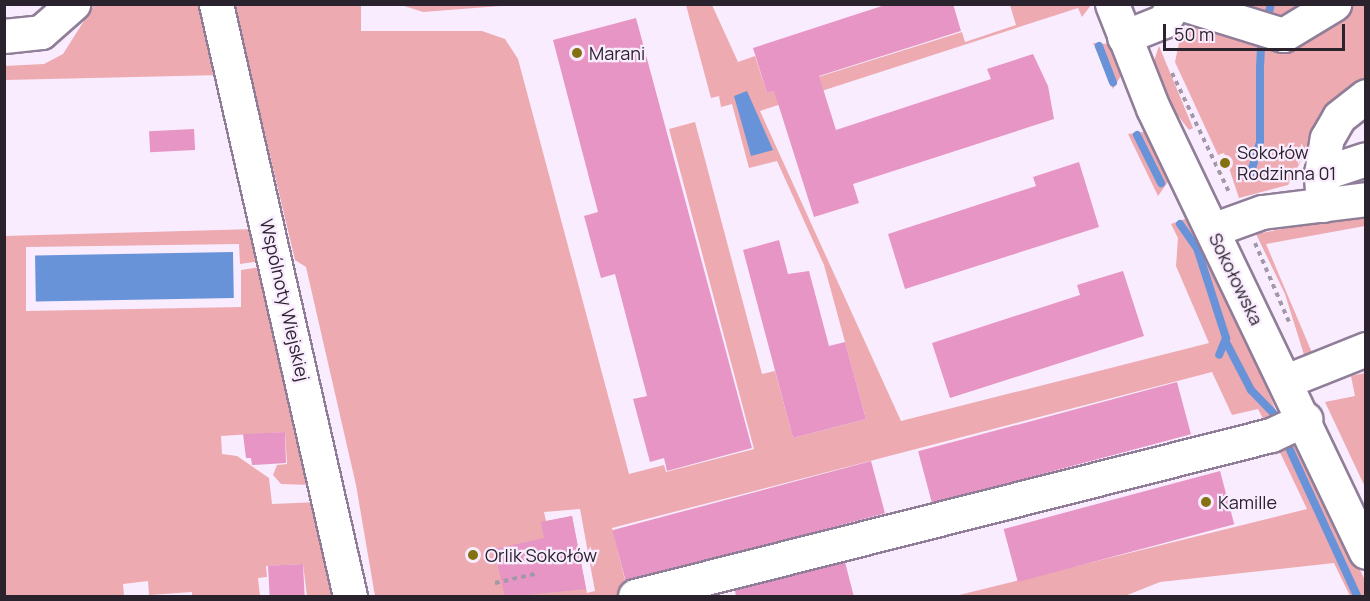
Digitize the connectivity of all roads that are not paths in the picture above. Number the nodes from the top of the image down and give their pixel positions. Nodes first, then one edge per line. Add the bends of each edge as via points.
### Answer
1 (73, 4) edge
2 (216, 4) edge
3 (1112, 4) edge
4 (1174, 4) edge
5 (1183, 4) edge
6 (1334, 4) edge
7 (4, 36) edge
8 (1124, 37) junction
9 (1365, 96) edge
10 (1365, 159) edge
11 (1322, 189) junction
12 (1365, 199) edge
13 (1212, 230) junction
14 (1365, 349) edge
15 (1286, 381) junction
16 (1305, 419) junction
17 (1362, 534) edge
18 (635, 596) edge
19 (350, 597) edge

1 - 7 street via 41,32
2 - 19 street, Wspólnoty Wiejskiej
3 - 8 street, Sokołowska
4 - 8 street via 1164,21
5 - 6 street via 1283,35
8 - 13 street, Sokołowska
9 - 11 street via 1339,117 1327,138
10 - 11 street
11 - 12 street
11 - 13 street
13 - 15 street, Sokołowska
14 - 15 street
15 - 16 street, Sokołowska
16 - 17 street, Sokołowska
16 - 18 street via 1271,435

